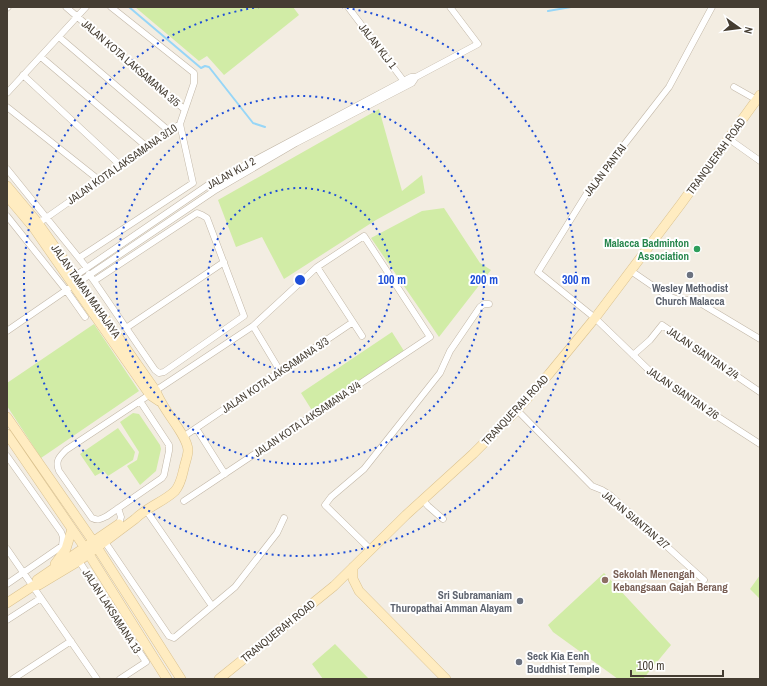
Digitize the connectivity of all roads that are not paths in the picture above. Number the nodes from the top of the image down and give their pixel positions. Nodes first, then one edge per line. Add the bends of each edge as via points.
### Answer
1 (66, 7) edge
2 (86, 7) edge
3 (112, 7) edge
4 (348, 7) edge
5 (450, 7) edge
6 (712, 7) edge
7 (77, 17) junction
8 (59, 37) junction
9 (41, 56) junction
10 (23, 75) junction
11 (406, 83) junction
12 (734, 87) dead end
13 (7, 93) edge
14 (758, 97) edge
15 (7, 107) edge
16 (184, 109) junction
17 (180, 124) junction
18 (169, 131) junction
19 (729, 139) junction
20 (295, 141) junction
21 (147, 147) junction
22 (760, 161) edge
23 (120, 165) junction
24 (7, 169) edge
25 (99, 180) junction
26 (8, 191) edge
27 (7, 216) edge
28 (46, 218) junction
29 (35, 225) junction
30 (79, 258) junction
31 (224, 262) junction
32 (317, 267) junction
33 (87, 268) junction
34 (631, 271) junction
35 (89, 274) junction
36 (94, 282) junction
37 (74, 283) junction
38 (489, 304) dead end
39 (84, 318) dead end
40 (595, 318) junction
41 (353, 322) junction
42 (253, 326) junction
43 (126, 328) junction
44 (7, 331) edge
45 (362, 336) dead end
46 (760, 339) edge
47 (633, 355) junction
48 (280, 371) junction
49 (760, 392) edge
50 (153, 393) junction
51 (140, 401) junction
52 (516, 410) junction
53 (7, 417) edge
54 (196, 428) junction
55 (7, 434) edge
56 (183, 437) junction
57 (760, 444) edge
58 (7, 456) edge
59 (225, 474) junction
60 (422, 499) junction
61 (184, 501) dead end
62 (118, 508) junction
63 (144, 512) junction
64 (284, 518) dead end
65 (443, 519) dead end
66 (119, 524) junction
67 (72, 529) junction
68 (99, 544) junction
69 (7, 549) edge
70 (371, 550) junction
71 (86, 551) junction
72 (79, 561) junction
73 (353, 567) junction
74 (23, 572) junction
75 (49, 572) junction
76 (704, 580) dead end
77 (7, 584) edge
78 (33, 586) junction
79 (334, 586) junction
80 (359, 591) junction
81 (41, 598) junction
82 (7, 603) edge
83 (212, 606) junction
84 (7, 620) edge
85 (71, 641) junction
86 (23, 676) edge
87 (13, 679) edge
88 (97, 679) edge
89 (120, 679) edge
90 (167, 679) edge
91 (181, 679) edge
92 (220, 679) edge
93 (446, 679) edge

1 - 7 street, JALAN KOTA LAKSAMANA 3/5
2 - 7 street
3 - 16 street, JALAN KOTA LAKSAMANA 3/10 via 194,73 194,82
4 - 11 street, JALAN KLJ 1
5 - 11 street, JALAN KLJ 2 via 478,44 416,77 411,77
6 - 40 street, JALAN PANTAI via 669,87 589,190 538,272
7 - 8 street
7 - 16 street, JALAN KOTA LAKSAMANA 3/5
8 - 9 street
8 - 18 street
9 - 10 street
9 - 21 street
10 - 13 street
10 - 23 street
11 - 20 street, JALAN KLJ 2
12 - 14 street
14 - 19 main road, TRANQUERAH ROAD
15 - 25 street
16 - 17 street, JALAN KOTA LAKSAMANA 3/10
17 - 18 street, JALAN KOTA LAKSAMANA 3/10
17 - 30 street via 193,183
18 - 21 street, JALAN KOTA LAKSAMANA 3/10
19 - 22 street
19 - 34 main road, TRANQUERAH ROAD
20 - 33 street, JALAN KLJ 2 via 208,185
20 - 35 street, JALAN KLJ 2
21 - 23 street, JALAN KOTA LAKSAMANA 3/10
23 - 25 street, JALAN KOTA LAKSAMANA 3/10
24 - 28 street
25 - 28 street, JALAN KOTA LAKSAMANA 3/10
26 - 29 main road, JALAN TAMAN MAHAJAYA
27 - 37 street
28 - 29 street, JALAN KOTA LAKSAMANA 3/10
28 - 30 street
29 - 37 main road, JALAN TAMAN MAHAJAYA
29 - 37 main road, JALAN TAMAN MAHAJAYA
30 - 33 street
31 - 36 street via 207,218 197,214
31 - 43 street
31 - 43 street via 244,316 164,372 159,373 155,370
32 - 41 street
32 - 42 street
32 - 59 street, JALAN KOTA LAKSAMANA 3/4 via 364,236 430,337
33 - 37 street, JALAN KLJ 2
34 - 40 main road, TRANQUERAH ROAD
34 - 46 street via 666,295 700,303
35 - 36 street
35 - 37 street, JALAN KLJ 2
36 - 43 street
37 - 39 street
37 - 44 street
37 - 50 main road, JALAN TAMAN MAHAJAYA
37 - 50 main road, JALAN TAMAN MAHAJAYA
38 - 70 street via 480,307 450,351 440,373 364,469 325,504
40 - 47 street, JALAN SIANTAN 2/6
40 - 52 main road, TRANQUERAH ROAD
41 - 45 street
41 - 48 street, JALAN KOTA LAKSAMANA 3/3
42 - 48 street
42 - 50 street
47 - 49 street, JALAN SIANTAN 2/4 via 662,325
47 - 57 street, JALAN SIANTAN 2/6 via 655,376
48 - 54 street, JALAN KOTA LAKSAMANA 3/3
50 - 51 street
50 - 56 main road, JALAN TAMAN MAHAJAYA
51 - 62 street via 169,445 169,451 162,478
51 - 62 street via 66,450 57,460 60,471 92,518 100,520
52 - 60 main road, TRANQUERAH ROAD via 473,454
52 - 76 street, JALAN SIANTAN 2/7 via 592,486 610,495
53 - 68 main road
54 - 56 street, JALAN KOTA LAKSAMANA 3/3
54 - 59 street
55 - 67 main road
56 - 63 main road, JALAN TAMAN MAHAJAYA via 188,451 180,485
58 - 74 street via 61,532 63,541 62,546
59 - 61 street, JALAN KOTA LAKSAMANA 3/4
60 - 65 street
60 - 70 main road, TRANQUERAH ROAD
62 - 66 street via 121,517
63 - 66 main road, JALAN TAMAN MAHAJAYA
63 - 68 main road, JALAN TAMAN MAHAJAYA
63 - 83 street
64 - 83 street via 277,534 235,587
66 - 68 main road, JALAN TAMAN MAHAJAYA
67 - 71 main road
67 - 75 main road via 66,549
68 - 71 main road
68 - 83 street via 169,636 174,638
68 - 91 main road
69 - 74 street
70 - 73 main road, TRANQUERAH ROAD
71 - 72 main road
71 - 75 main road
71 - 90 main road
72 - 78 main road
72 - 89 street, JALAN LAKSAMANA 13 via 146,662
73 - 79 main road, TRANQUERAH ROAD
73 - 80 main road via 353,579
74 - 77 street
74 - 78 street
75 - 78 main road
78 - 81 street
78 - 82 main road
79 - 80 main road via 344,584
79 - 92 main road, TRANQUERAH ROAD
80 - 93 main road
81 - 84 street
81 - 85 street
85 - 86 street
85 - 88 street
86 - 87 street

